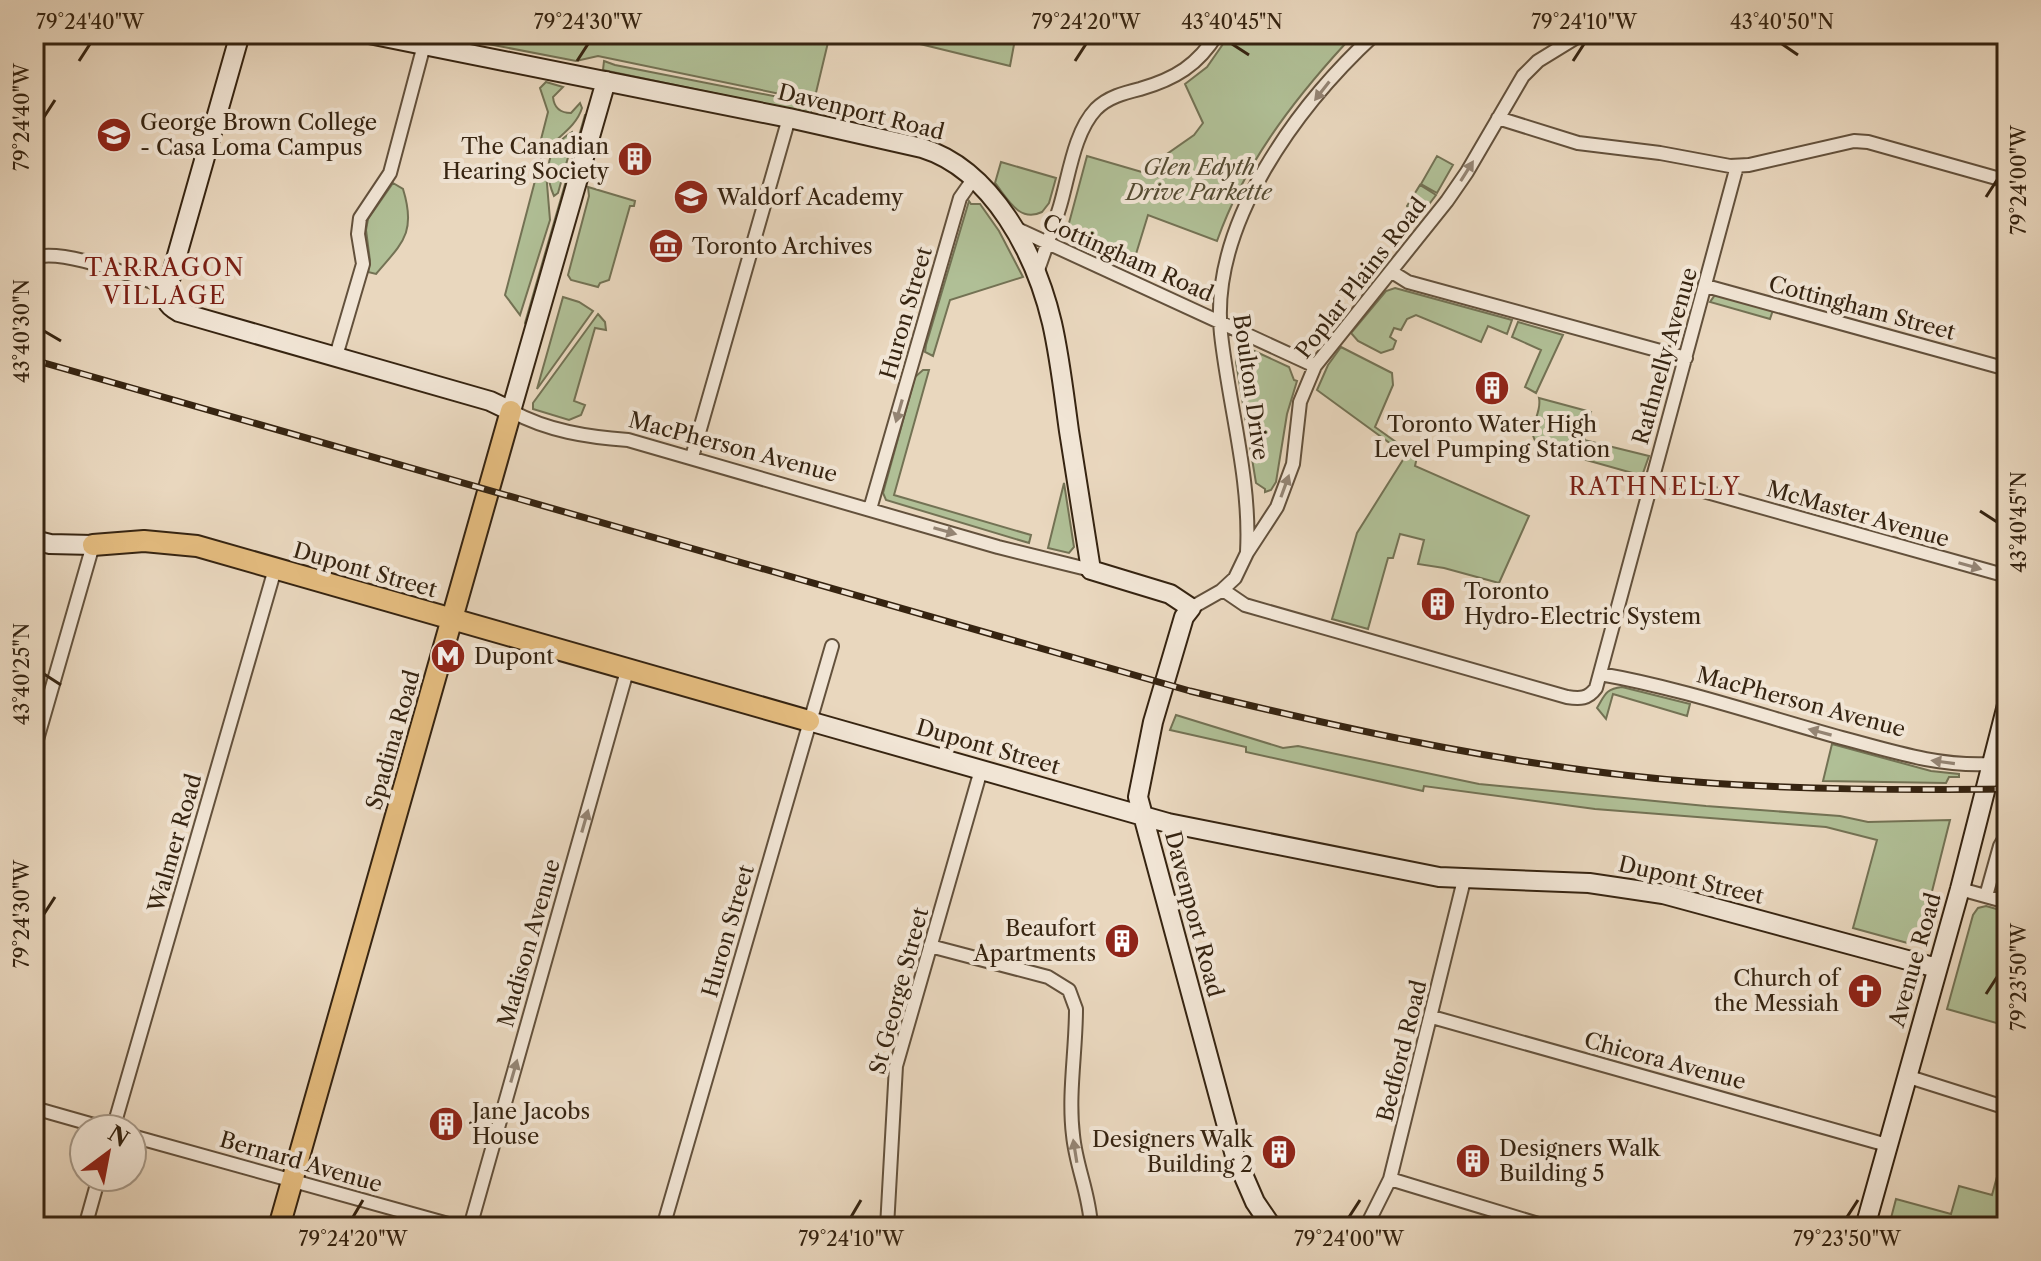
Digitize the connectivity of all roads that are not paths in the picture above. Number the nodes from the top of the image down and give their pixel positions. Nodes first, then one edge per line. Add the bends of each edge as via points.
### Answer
1 (240, 34) edge
2 (369, 34) edge
3 (1217, 34) edge
4 (1375, 34) edge
5 (1582, 34) edge
6 (424, 45) junction
7 (606, 81) junction
8 (789, 118) junction
9 (1498, 118) junction
10 (1737, 166) junction
11 (974, 178) junction
12 (2007, 181) edge
13 (1011, 227) junction
14 (1047, 244) junction
15 (34, 258) edge
16 (1392, 272) junction
17 (1036, 276) junction
18 (1706, 286) junction
19 (168, 287) junction
20 (1220, 322) junction
21 (336, 356) junction
22 (1686, 358) junction
23 (1315, 366) junction
24 (2007, 369) edge
25 (511, 411) junction
26 (692, 457) junction
27 (1652, 480) junction
28 (870, 509) junction
29 (34, 540) edge
30 (93, 545) junction
31 (1247, 553) junction
32 (275, 569) junction
33 (1091, 570) junction
34 (2007, 576) edge
35 (1223, 590) junction
36 (1191, 608) junction
37 (452, 620) junction
38 (832, 646) dead end
39 (627, 671) junction
40 (1600, 674) junction
41 (2007, 705) edge
42 (809, 721) junction
43 (34, 750) edge
44 (1991, 764) junction
45 (981, 770) junction
46 (1142, 817) junction
47 (2007, 834) edge
48 (1464, 880) junction
49 (1960, 889) junction
50 (1986, 896) junction
51 (2007, 902) edge
52 (930, 946) junction
53 (1937, 968) junction
54 (1432, 1017) junction
55 (1906, 1076) junction
56 (34, 1108) edge
57 (2007, 1108) edge
58 (115, 1113) edge
59 (68, 1117) edge
60 (148, 1140) edge
61 (1887, 1145) junction
62 (1390, 1179) junction
63 (292, 1181) junction
64 (95, 1193) edge
65 (85, 1227) edge
66 (279, 1227) edge
67 (459, 1227) edge
68 (470, 1227) edge
69 (663, 1227) edge
70 (887, 1227) edge
71 (1091, 1227) edge
72 (1272, 1227) edge
73 (1366, 1227) edge
74 (1548, 1227) edge
75 (1865, 1227) edge

1 - 19 street
2 - 6 street, Davenport Road
3 - 14 street via 1187,70 1117,95 1091,115
4 -> 20 street, Boulton Drive via 1304,113 1250,194 1228,253
5 - 9 street, Poplar Plains Road via 1530,68
6 - 7 street, Davenport Road
6 - 21 street via 390,173 360,218 363,264
7 - 8 street, Davenport Road
7 - 25 street, Spadina Road
8 - 11 street, Davenport Road via 934,152
8 - 26 street
9 - 10 street via 1592,146
16 -> 9 street, Poplar Plains Road via 1467,172
10 - 12 street via 1854,141
10 - 18 street, Rathnelly Avenue
11 - 13 street, Davenport Road
11 -> 28 street, Huron Street via 960,198
13 - 14 street, Cottingham Road
13 - 17 street, Davenport Road
14 - 17 street
14 - 20 street, Cottingham Road
15 - 19 street via 62,255
16 - 22 street via 1408,282
16 - 23 street, Poplar Plains Road
17 - 33 street, Davenport Road via 1055,338
18 - 22 street, Rathnelly Avenue
18 - 24 street, Cottingham Street
19 - 21 street, MacPherson Avenue via 169,307
20 - 23 street, Cottingham Road
20 - 31 street, Boulton Drive via 1246,496
21 - 25 street, MacPherson Avenue
22 - 27 street, Rathnelly Avenue
31 -> 23 street, Poplar Plains Road via 1288,482 1300,402
25 - 26 street, MacPherson Avenue via 584,437 628,440
25 - 37 main road, Spadina Road
26 - 28 street, MacPherson Avenue
27 -> 34 street, McMaster Avenue
27 - 40 street, Rathnelly Avenue
28 -> 33 street, MacPherson Avenue
29 - 30 street, Dupont Street
30 - 32 main road, Dupont Street via 144,541 197,546
30 - 43 street
31 - 35 street, Poplar Plains Road
32 - 37 main road, Dupont Street
32 - 58 street, Walmer Road
33 - 36 street, MacPherson Avenue via 1170,594
35 - 36 street, Poplar Plains Road
35 - 40 street, Rathnelly Avenue via 1241,603 1567,697 1591,695
36 - 46 street, Davenport Road via 1153,722 1138,787
37 - 39 main road, Dupont Street
37 - 63 main road, Spadina Road
38 - 42 street, Huron Street
39 - 42 main road, Dupont Street
68 -> 39 street, Madison Avenue
44 -> 40 street, MacPherson Avenue via 1908,756
41 - 44 street, Avenue Road
42 - 45 street, Dupont Street
42 - 69 street, Huron Street
44 - 49 street, Avenue Road
45 - 46 street, Dupont Street
45 - 52 street, St George Street
46 - 48 street, Dupont Street
46 - 72 street, Davenport Road via 1235,1156
47 - 50 street
48 - 53 street, Dupont Street via 1589,883 1663,894
48 - 54 street, Bedford Road
49 - 50 street
49 - 53 street, Avenue Road
50 - 51 street
52 - 70 street, St George Street via 896,1066
71 -> 52 street via 1072,1131 1076,1014 1069,990 1048,977
53 - 55 street, Avenue Road
54 - 61 street, Chicora Avenue
54 - 62 street, Bedford Road
55 - 57 street
55 - 61 street, Avenue Road
56 - 59 street
60 - 63 street, Bernard Avenue
61 - 75 street, Avenue Road
62 - 73 street, Bedford Road
62 - 74 street
63 - 66 main road, Spadina Road
63 - 67 street, Bernard Avenue
64 - 65 street

